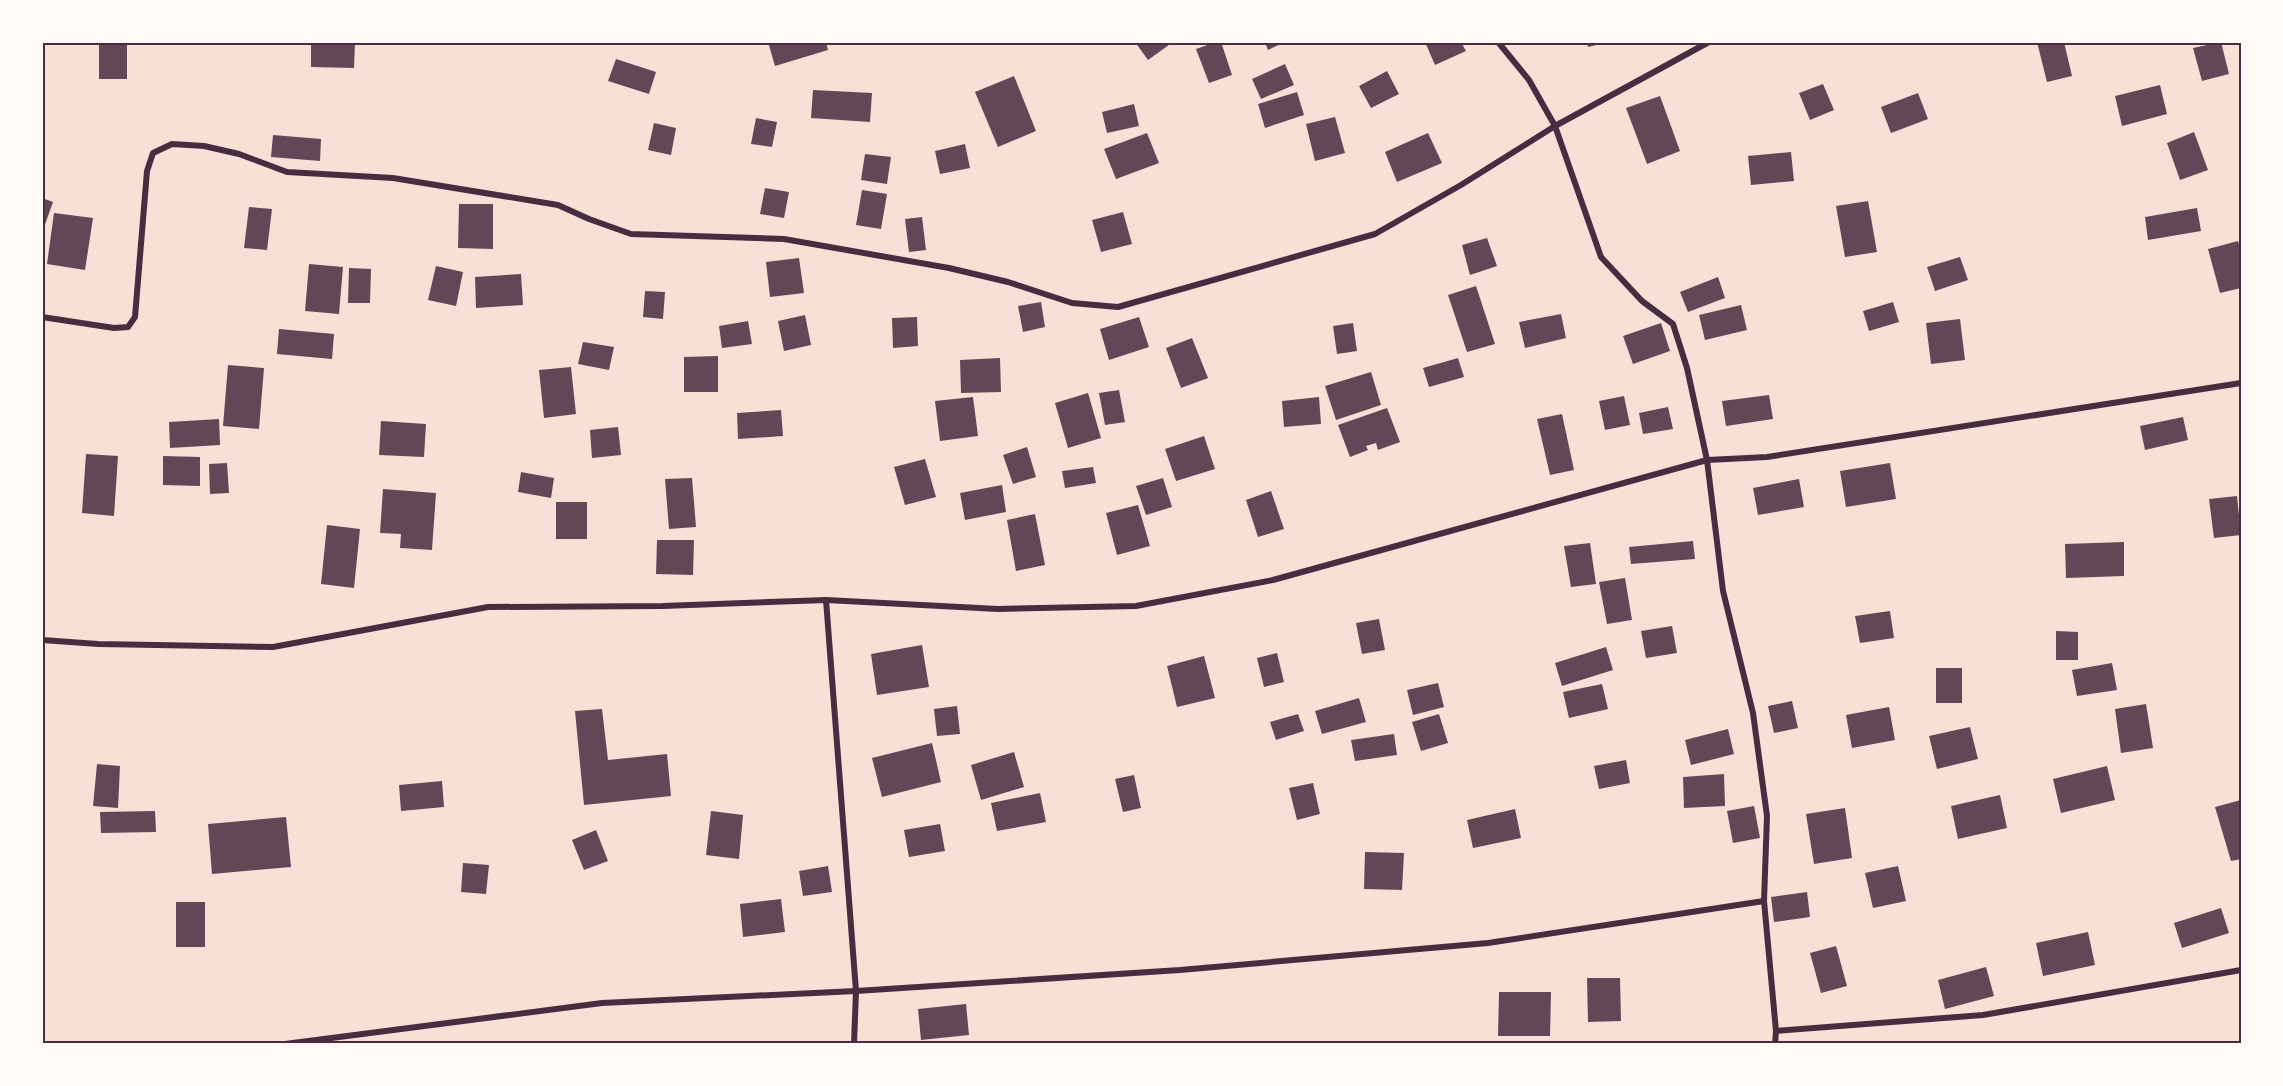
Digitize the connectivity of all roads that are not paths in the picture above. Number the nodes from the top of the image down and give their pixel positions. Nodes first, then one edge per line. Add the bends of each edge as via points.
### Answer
1 (1498, 42) edge
2 (1709, 42) edge
3 (1555, 126) junction
4 (42, 317) edge
5 (2241, 383) edge
6 (1707, 460) junction
7 (826, 600) junction
8 (42, 640) edge
9 (1764, 902) junction
10 (2241, 970) edge
11 (856, 991) junction
12 (1776, 1031) junction
13 (285, 1044) edge
14 (854, 1044) edge
15 (1775, 1044) edge

1 - 3 street via 1529,80
2 - 3 street
3 - 4 street via 1375,234 1118,307 1072,303 949,268 784,239 632,234 558,205 393,178 287,172 239,154 172,144 153,153 147,171 135,317 128,327
3 - 6 street via 1601,257 1642,301 1672,324 1687,368
5 - 6 street via 1767,457
6 - 7 street via 1274,580 1136,606 998,609
6 - 9 street via 1723,591 1753,713 1767,816
7 - 8 street via 488,607 273,646
7 - 11 street
9 - 11 street via 1476,944 1180,970
9 - 12 street
10 - 12 street via 1983,1015
11 - 13 street via 602,1003
11 - 14 street
12 - 15 street

